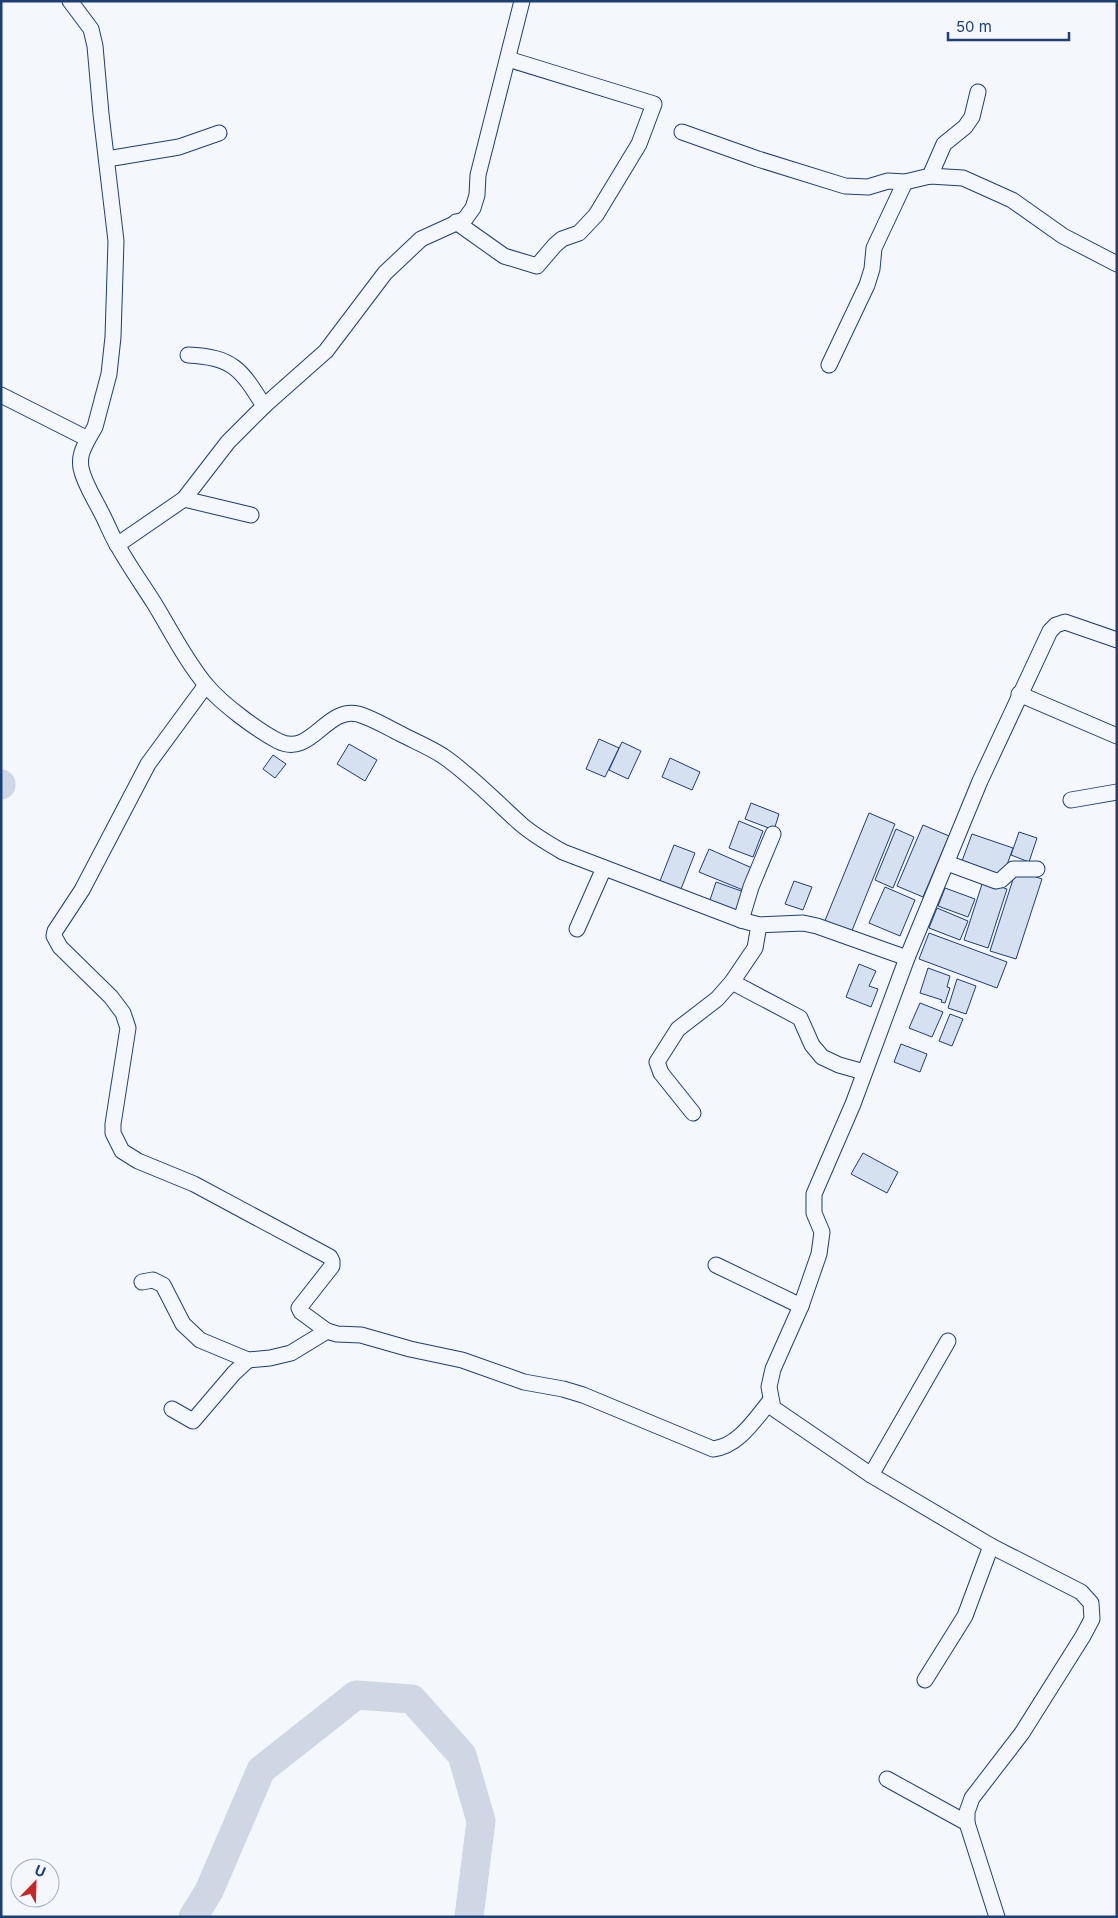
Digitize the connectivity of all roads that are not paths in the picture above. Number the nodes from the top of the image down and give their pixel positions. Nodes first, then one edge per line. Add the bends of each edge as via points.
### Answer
1 (70, 1) edge
2 (522, 1) edge
3 (508, 59) junction
4 (978, 92) dead end
5 (682, 132) dead end
6 (219, 133) dead end
7 (107, 159) junction
8 (930, 176) junction
9 (905, 182) junction
10 (456, 222) junction
11 (1117, 264) edge
12 (188, 355) dead end
13 (829, 365) dead end
14 (1, 396) edge
15 (264, 406) junction
16 (88, 439) junction
17 (184, 499) junction
18 (251, 515) dead end
19 (117, 545) junction
20 (1117, 640) edge
21 (206, 685) junction
22 (1019, 694) junction
23 (1117, 736) edge
24 (1117, 792) edge
25 (1072, 800) dead end
26 (773, 834) dead end
27 (947, 863) junction
28 (604, 868) junction
29 (1037, 869) dead end
30 (741, 920) junction
31 (759, 925) junction
32 (577, 929) dead end
33 (907, 958) junction
34 (732, 982) junction
35 (864, 1072) junction
36 (694, 1113) dead end
37 (716, 1265) dead end
38 (142, 1282) dead end
39 (800, 1306) junction
40 (327, 1331) junction
41 (948, 1341) dead end
42 (248, 1360) junction
43 (770, 1400) junction
44 (172, 1408) dead end
45 (871, 1475) junction
46 (991, 1546) junction
47 (925, 1680) dead end
48 (887, 1779) dead end
49 (967, 1823) junction
50 (997, 1917) edge

1 - 7 street via 91,29
2 - 3 street
3 - 10 street via 478,175 473,208 464,219
3 - 10 street via 654,104 639,144 596,215 579,234 562,239 555,245 537,266 504,256
4 - 8 street via 972,118 944,144
5 - 9 street via 845,186 868,187 888,181
6 - 7 street via 179,147
7 - 16 street via 116,241 113,337 104,398
8 - 9 street
8 - 11 street via 963,178 1012,200 1063,236
9 - 13 street via 874,248 868,285
10 - 15 street via 421,239 385,273 326,351
12 - 15 street via 206,356 236,368 247,378
14 - 16 street
15 - 17 street via 228,442
16 - 19 street via 81,452 81,469
17 - 18 street
17 - 19 street
19 - 21 street
20 - 22 street via 1065,622 1056,624
21 - 28 street via 249,722 290,745 314,736 331,720 347,713 358,714 385,726 443,756 537,836 563,852
21 - 40 street via 148,764 82,890 54,936 60,947 124,1013 128,1028 113,1124 113,1133 122,1151 194,1184 330,1257 332,1266 299,1308
22 - 23 street
22 - 27 street
24 - 25 street
26 - 30 street
27 - 29 street via 996,881 1013,868
27 - 33 street
28 - 30 street
28 - 32 street
30 - 31 street
31 - 33 street via 803,923 817,926
31 - 34 street via 755,948
33 - 35 street
34 - 35 street via 800,1018 812,1045 822,1057
34 - 36 street via 678,1029 658,1062 661,1073
35 - 39 street via 814,1194 814,1213 822,1232 819,1254
37 - 39 street
38 - 42 street via 154,1280 163,1285 183,1324 200,1340
39 - 43 street via 772,1368
40 - 42 street via 291,1353
40 - 43 street via 361,1335 462,1360 524,1382 570,1391 713,1449 724,1448 737,1438
41 - 45 street
42 - 44 street via 193,1421
43 - 45 street via 773,1408
45 - 46 street
46 - 47 street via 965,1616
46 - 49 street via 1081,1592 1091,1604 1092,1619 1022,1733 972,1798
48 - 49 street
49 - 50 street

